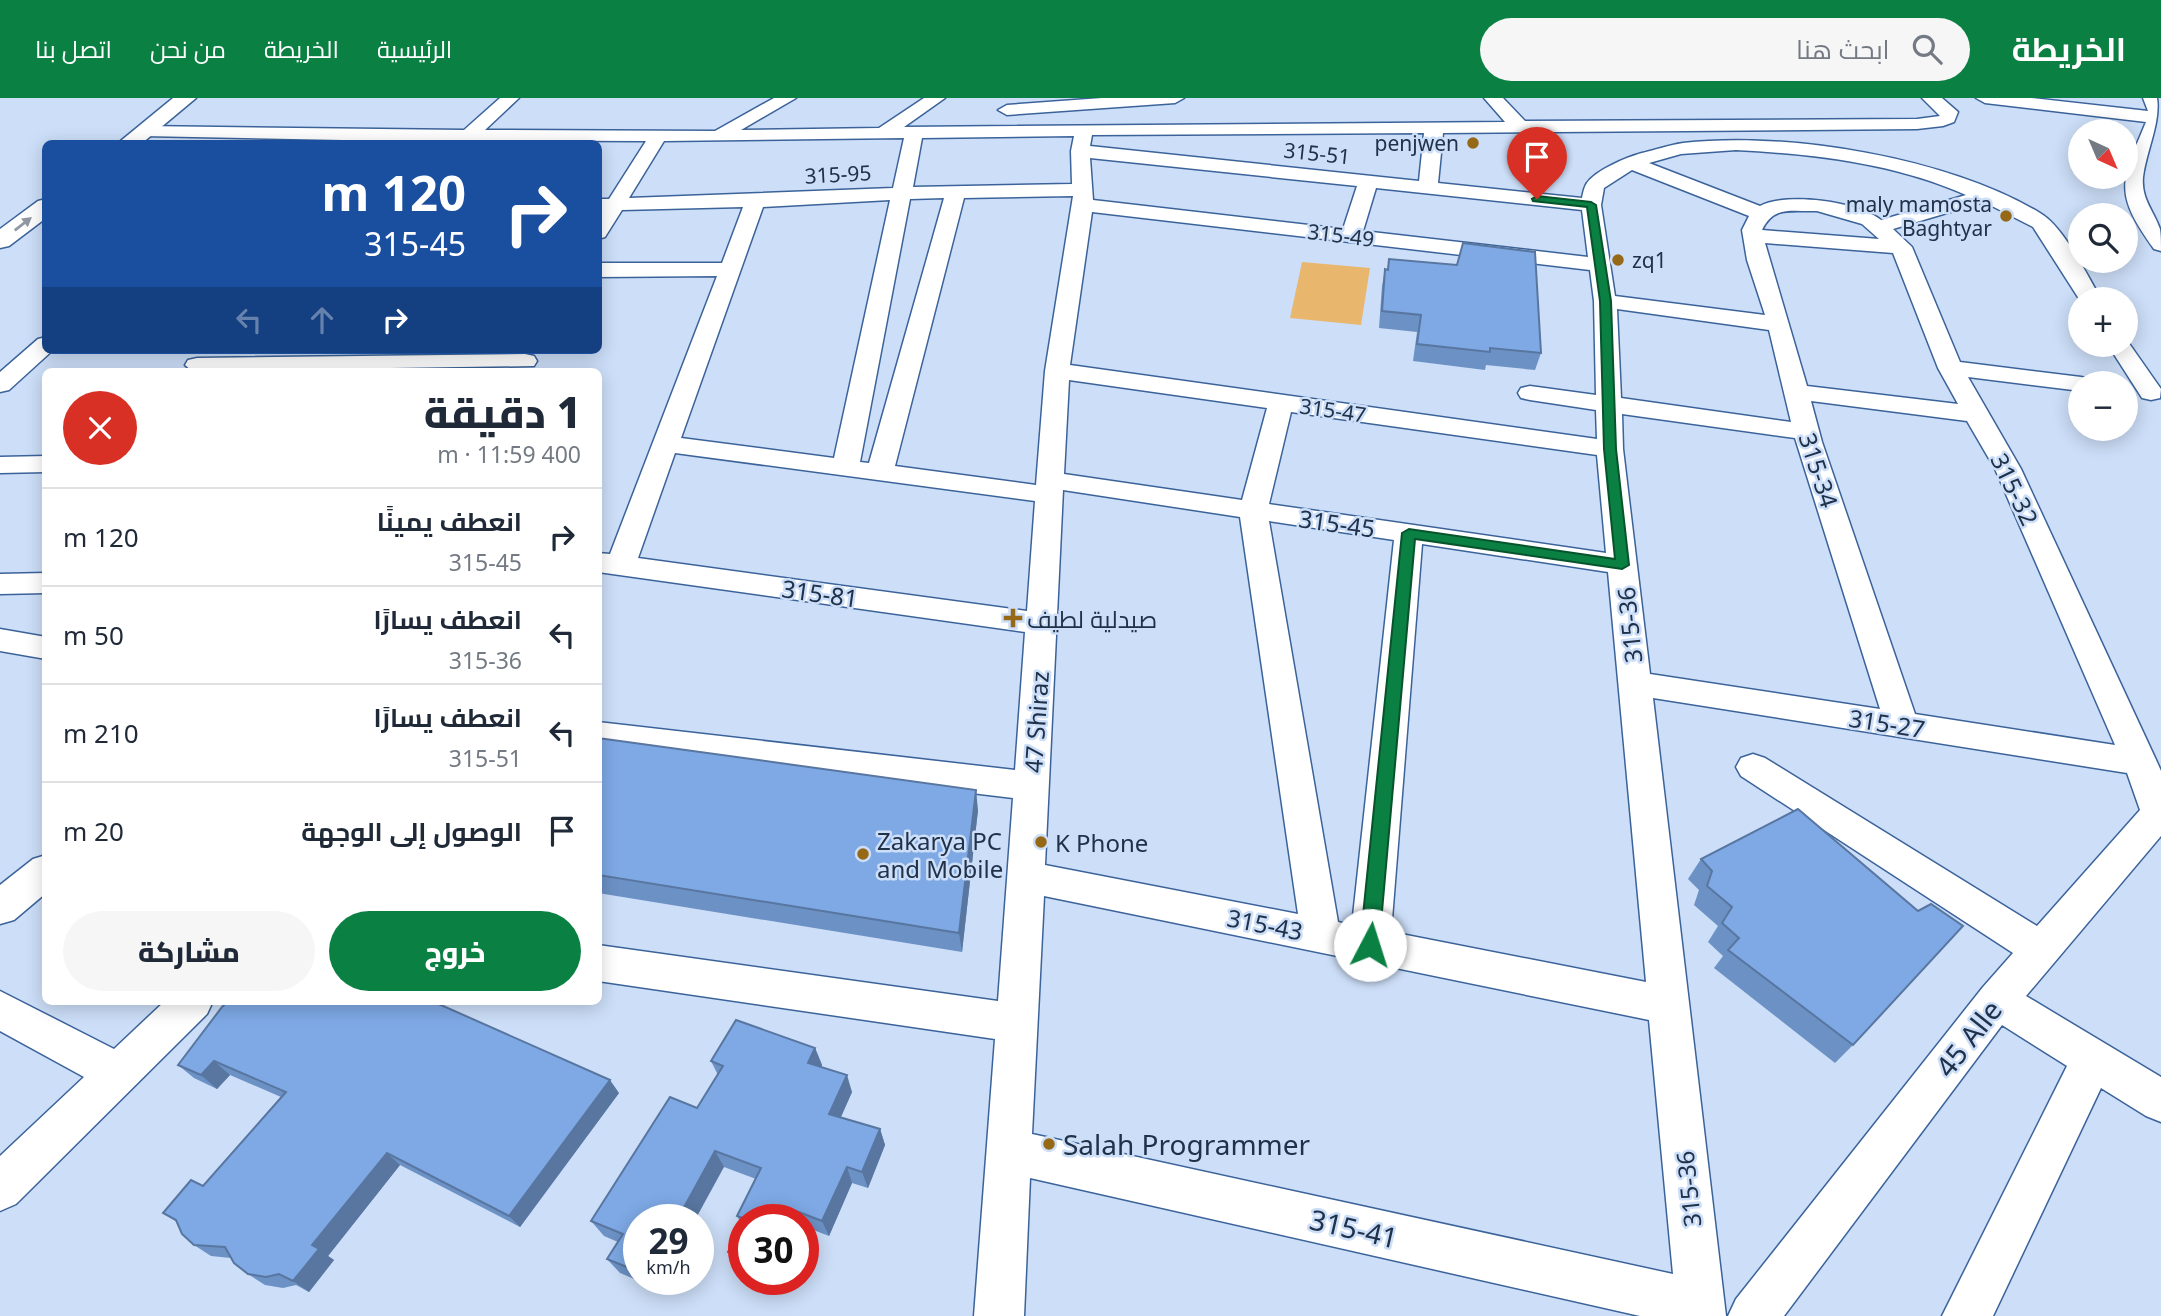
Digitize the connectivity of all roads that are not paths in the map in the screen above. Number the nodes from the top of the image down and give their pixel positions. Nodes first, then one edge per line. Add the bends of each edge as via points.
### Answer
1 (186, 98) edge
2 (510, 98) edge
3 (787, 98) edge
4 (936, 98) edge
5 (1175, 98) edge
6 (1493, 98) edge
7 (1931, 98) edge
8 (2149, 98) edge
9 (1987, 99) edge
10 (988, 111) dead end
11 (947, 114) dead end
12 (2159, 118) edge
13 (911, 124) junction
14 (1594, 126) junction
15 (1434, 127) junction
16 (1520, 127) junction
17 (469, 135) junction
18 (658, 136) junction
19 (716, 136) junction
20 (135, 137) edge
21 (273, 139) edge
22 (1082, 140) junction
23 (1629, 162) junction
24 (1594, 175) junction
25 (1368, 182) junction
26 (1428, 188) junction
27 (956, 192) junction
28 (902, 193) junction
29 (1986, 195) junction
30 (1081, 197) junction
31 (755, 201) junction
32 (606, 205) edge
33 (42, 209) edge
34 (1757, 224) junction
35 (1878, 227) junction
36 (1351, 236) junction
37 (2159, 238) edge
38 (0, 241) edge
39 (1901, 247) junction
40 (1599, 265) junction
41 (730, 269) junction
42 (602, 270) edge
43 (2082, 287) edge
44 (1605, 301) junction
45 (1779, 324) junction
46 (42, 347) edge
47 (2129, 357) edge
48 (525, 361) edge
49 (199, 362) edge
50 (1950, 368) junction
51 (1057, 371) junction
52 (6, 374) edge
53 (2068, 382) edge
54 (1795, 391) junction
55 (2138, 392) edge
56 (1530, 393) dead end
57 (2156, 394) edge
58 (1282, 403) junction
59 (1609, 404) junction
60 (1976, 414) junction
61 (1806, 432) junction
62 (666, 443) junction
63 (1610, 449) junction
64 (42, 464) edge
65 (0, 465) edge
66 (845, 468) junction
67 (880, 472) junction
68 (1050, 488) junction
69 (1253, 510) junction
70 (1409, 533) junction
71 (610, 564) edge
72 (1622, 565) junction
73 (0, 583) edge
74 (42, 583) edge
75 (1042, 624) junction
76 (0, 640) edge
77 (42, 647) edge
78 (1635, 683) junction
79 (1902, 725) junction
80 (602, 735) edge
81 (2140, 762) junction
82 (1753, 767) dead end
83 (1031, 786) junction
84 (25, 877) edge
85 (1026, 877) junction
86 (0, 908) edge
87 (1321, 935) junction
88 (1370, 945) junction
89 (2042, 950) junction
90 (602, 963) edge
91 (1997, 1000) junction
92 (189, 1005) edge
93 (1668, 1005) junction
94 (0, 1010) edge
95 (1017, 1023) junction
96 (2093, 1059) junction
97 (118, 1073) junction
98 (2161, 1101) edge
99 (1009, 1151) junction
100 (0, 1188) edge
101 (1700, 1310) edge
102 (999, 1316) edge
103 (1753, 1316) edge
104 (1967, 1316) edge

1 - 20 main road
2 - 17 street
3 - 19 street
4 - 13 street
5 - 10 street
6 - 16 street
7 - 14 street via 1949,112 1948,118 1904,124
8 - 12 street
9 - 12 street
11 - 13 street
12 - 37 street via 2133,176 2136,204
13 - 19 street via 885,132
13 - 22 street
13 - 28 street
14 - 16 street
14 - 24 street, 315-36
15 - 16 street
15 - 22 street
15 - 26 street
17 - 18 street
17 - 21 street
18 - 19 street
18 - 32 street
20 - 21 street
22 - 25 street, 315-51
22 - 30 street, 47 Shiraz
23 - 24 street via 1606,175
23 - 29 street via 1686,148 1723,146 1837,152 1934,175
23 - 34 street
24 - 26 street, 315-51
24 - 40 street, 315-36
25 - 26 street, 315-51
25 - 36 street
27 - 28 street, 315-95
27 - 30 street, 315-95
27 - 67 street
28 - 31 street, 315-95
28 - 66 street
29 - 35 street
29 - 43 street via 2040,223
30 - 36 street, 315-49
30 - 51 street, 47 Shiraz
31 - 32 street, 315-95
31 - 41 street
38 -> 33 main road
34 - 35 street, 315-32 via 1774,205 1816,205 1852,214
34 - 39 street
34 - 45 street, 315-34
35 - 39 street, 315-32
36 - 40 street, 315-49
39 - 50 street, 315-32
40 - 44 street, 315-36
41 - 42 street
41 - 62 street
44 - 45 street
44 - 59 street, 315-36
45 - 54 street, 315-34
46 - 52 street
47 - 57 street
48 - 49 street
50 - 53 street
50 - 60 street, 315-32
51 - 58 street, 315-47
51 - 68 street, 47 Shiraz
54 - 60 street
54 - 61 street, 315-34
55 - 57 street
56 - 59 street
58 - 63 street, 315-47
58 - 69 street
59 - 61 street
59 - 63 street, 315-36
60 - 81 street, 315-32 via 2008,469
61 - 79 street, 315-34
62 - 66 street, 315-45
62 - 71 street
63 - 72 street, 315-36
64 - 65 street
66 - 67 street, 315-45
67 - 68 street, 315-45
68 - 69 street, 315-45
68 - 75 street, 47 Shiraz
69 - 70 street, 315-45
69 - 87 street
70 - 72 street, 315-45
70 - 88 street
71 - 75 street, 315-81
72 - 78 street, 315-36
73 - 74 street
75 - 83 street, 47 Shiraz
76 - 77 street
78 - 79 street, 315-27
78 - 93 street, 315-36
79 - 81 street, 315-27
80 - 83 street
81 - 89 street, 45 Alle via 2159,813
82 - 89 street
83 - 85 street, 47 Shiraz
84 - 86 street
85 - 87 street, 315-43
85 - 95 street, 47 Shiraz
87 - 88 street, 315-43
88 - 93 street, 315-43
89 - 91 street, 45 Alle
90 - 95 street
91 - 96 street
91 - 103 street, 45 Alle
92 - 97 street
93 - 101 street, 315-36
94 - 97 street
95 - 99 street, 47 Shiraz
96 - 98 street
96 - 104 street
97 - 100 street
99 - 101 street, 315-41
99 - 102 street, 47 Shiraz

